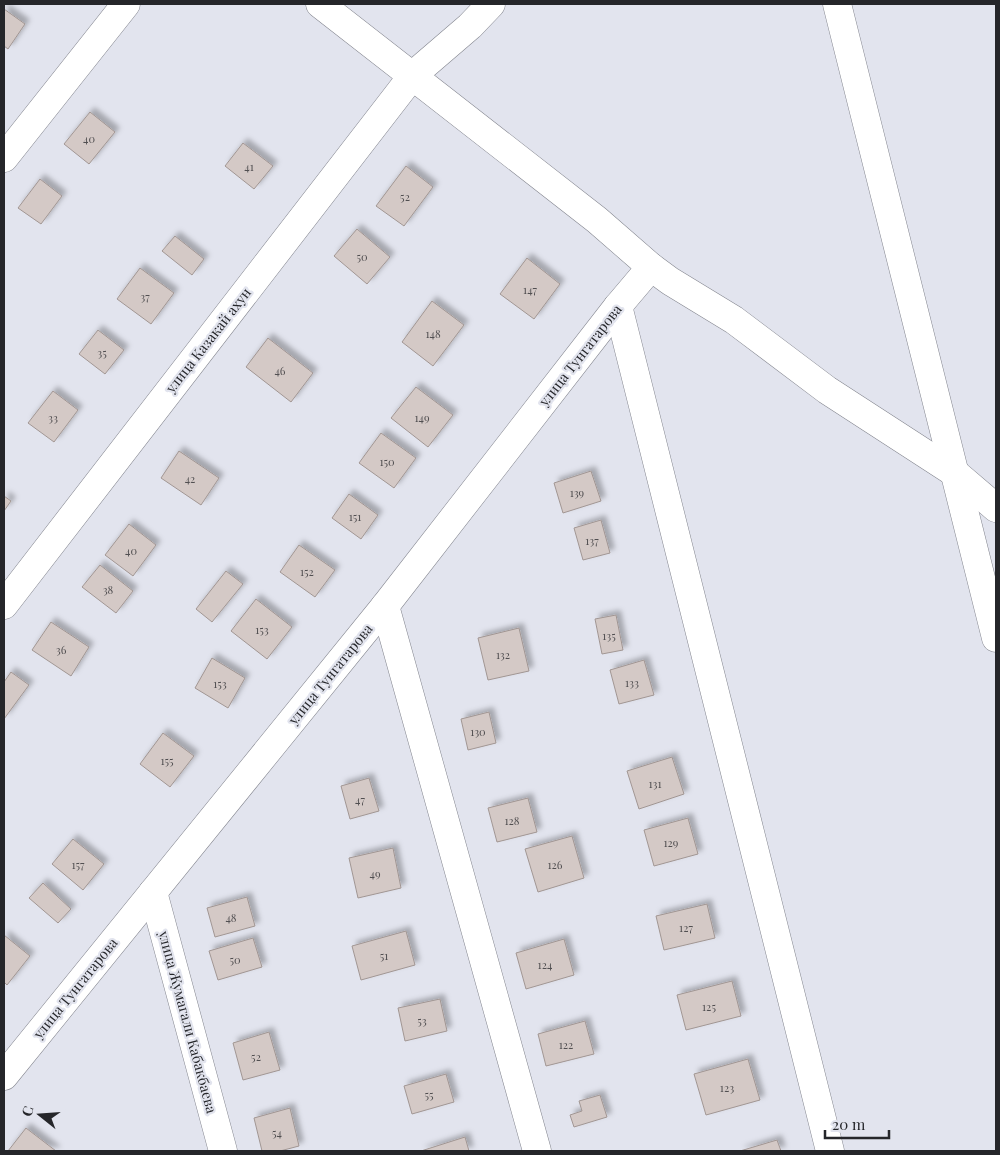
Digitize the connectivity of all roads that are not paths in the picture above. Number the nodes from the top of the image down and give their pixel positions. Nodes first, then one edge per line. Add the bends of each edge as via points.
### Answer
1 (126, 4) edge
2 (320, 4) edge
3 (491, 4) edge
4 (837, 4) edge
5 (413, 75) junction
6 (4, 158) edge
7 (651, 267) junction
8 (618, 306) junction
9 (955, 474) junction
10 (996, 508) edge
11 (4, 605) edge
12 (385, 606) junction
13 (996, 638) edge
14 (153, 892) junction
15 (4, 1076) edge
16 (224, 1151) edge
17 (536, 1151) edge
18 (830, 1151) edge

1 - 6 street
2 - 5 street
3 - 5 street, улица Казакай ахун
4 - 9 street
5 - 7 street via 597,220
5 - 11 street, улица Казакай ахун
7 - 8 street, улица Тунгатарова
7 - 9 street via 734,320 827,390
8 - 12 street, улица Тунгатарова
8 - 18 street
9 - 10 street
9 - 13 street
12 - 14 street, улица Тунгатарова
12 - 17 street
14 - 15 street, улица Тунгатарова
14 - 16 street, улица Жумагали Кабакбаева

